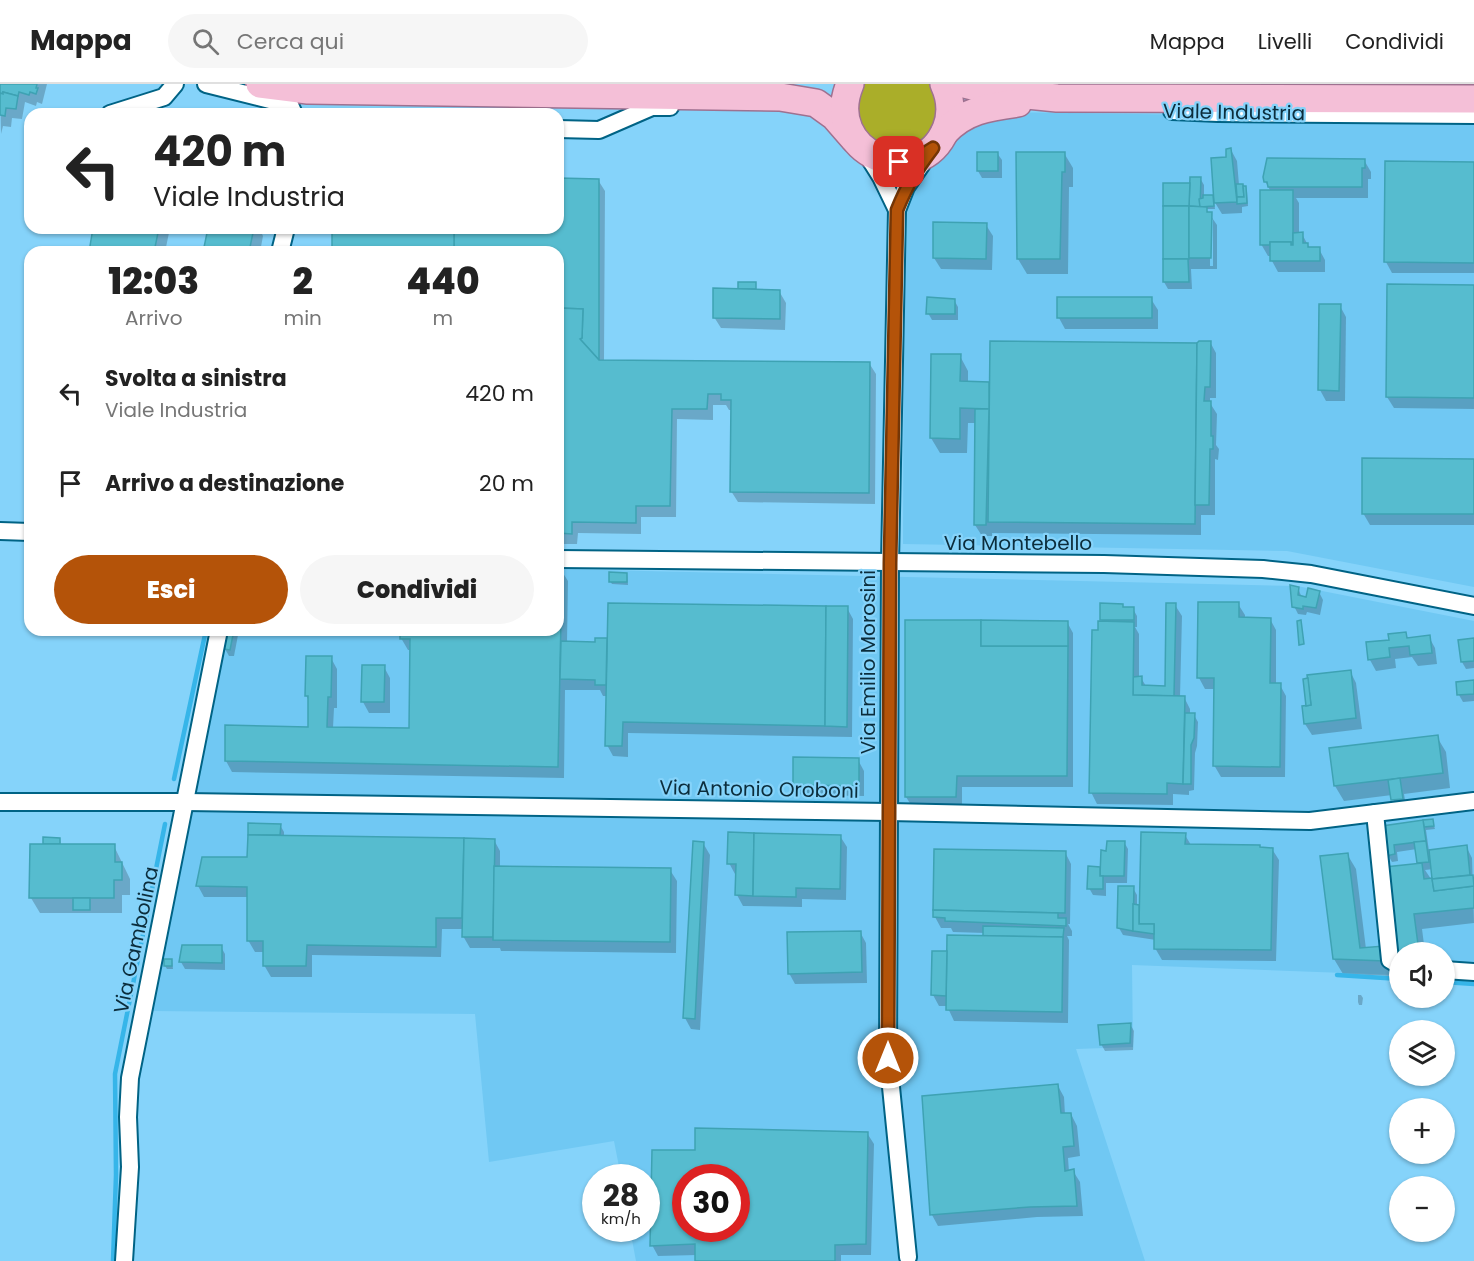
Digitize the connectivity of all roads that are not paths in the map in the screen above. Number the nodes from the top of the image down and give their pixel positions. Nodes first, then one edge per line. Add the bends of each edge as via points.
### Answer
1 (175, 84) edge
2 (206, 84) edge
3 (260, 84) edge
4 (537, 84) edge
5 (830, 84) edge
6 (850, 84) edge
7 (944, 84) edge
8 (964, 84) edge
9 (1474, 85) edge
10 (564, 93) junction
11 (780, 97) junction
12 (1057, 98) junction
13 (1314, 98) junction
14 (1474, 99) edge
15 (994, 106) junction
16 (128, 108) edge
17 (291, 108) edge
18 (1474, 116) edge
19 (564, 129) edge
20 (939, 140) junction
21 (859, 144) junction
22 (897, 210) junction
23 (0, 531) edge
24 (24, 532) edge
25 (564, 559) edge
26 (890, 563) junction
27 (1474, 606) edge
28 (218, 636) edge
29 (1474, 801) edge
30 (0, 802) edge
31 (186, 802) junction
32 (889, 812) junction
33 (1375, 813) junction
34 (1389, 950) edge
35 (1455, 971) edge
36 (1474, 972) edge
37 (908, 1257) dead end
38 (124, 1261) edge

1 - 16 street via 164,96
2 - 17 street
3 - 10 main road, Viale Industria via 308,90
4 - 10 street
5 - 11 main road, Viale Industria
6 - 21 main road via 844,112 849,131
7 - 20 main road via 950,112
8 - 12 main road, Viale Industria via 996,92
9 - 13 street via 1335,86
10 - 11 main road, Viale Industria
11 - 19 street via 741,105 652,107 599,129
11 - 21 main road, Viale Industria via 816,103 834,116
12 - 13 main road, Viale Industria
12 - 15 main road, Viale Industria
13 - 14 main road, Viale Industria
15 - 18 street, Viale Industria
15 - 20 main road, Viale Industria via 955,121
20 - 21 main road, Viale Industria via 917,158 899,162 880,159
20 - 22 street, Via Emilio Morosini via 910,180
21 - 22 street, Via Emilio Morosini
22 - 26 street, Via Emilio Morosini
23 - 24 street
25 - 26 street, Via Montebello
26 - 27 street, Via Montebello via 1263,569 1311,574
26 - 32 street, Via Emilio Morosini
28 - 31 street, Via Gambolina
29 - 33 street, Via Antonio Oroboni
30 - 31 street, Via Antonio Oroboni
31 - 32 street, Via Antonio Oroboni
31 - 38 street, Via Gambolina via 130,1078
32 - 33 street, Via Antonio Oroboni via 1310,821
32 - 37 street, Via Emilio Morosini via 888,1058
33 - 34 street
35 - 36 street

